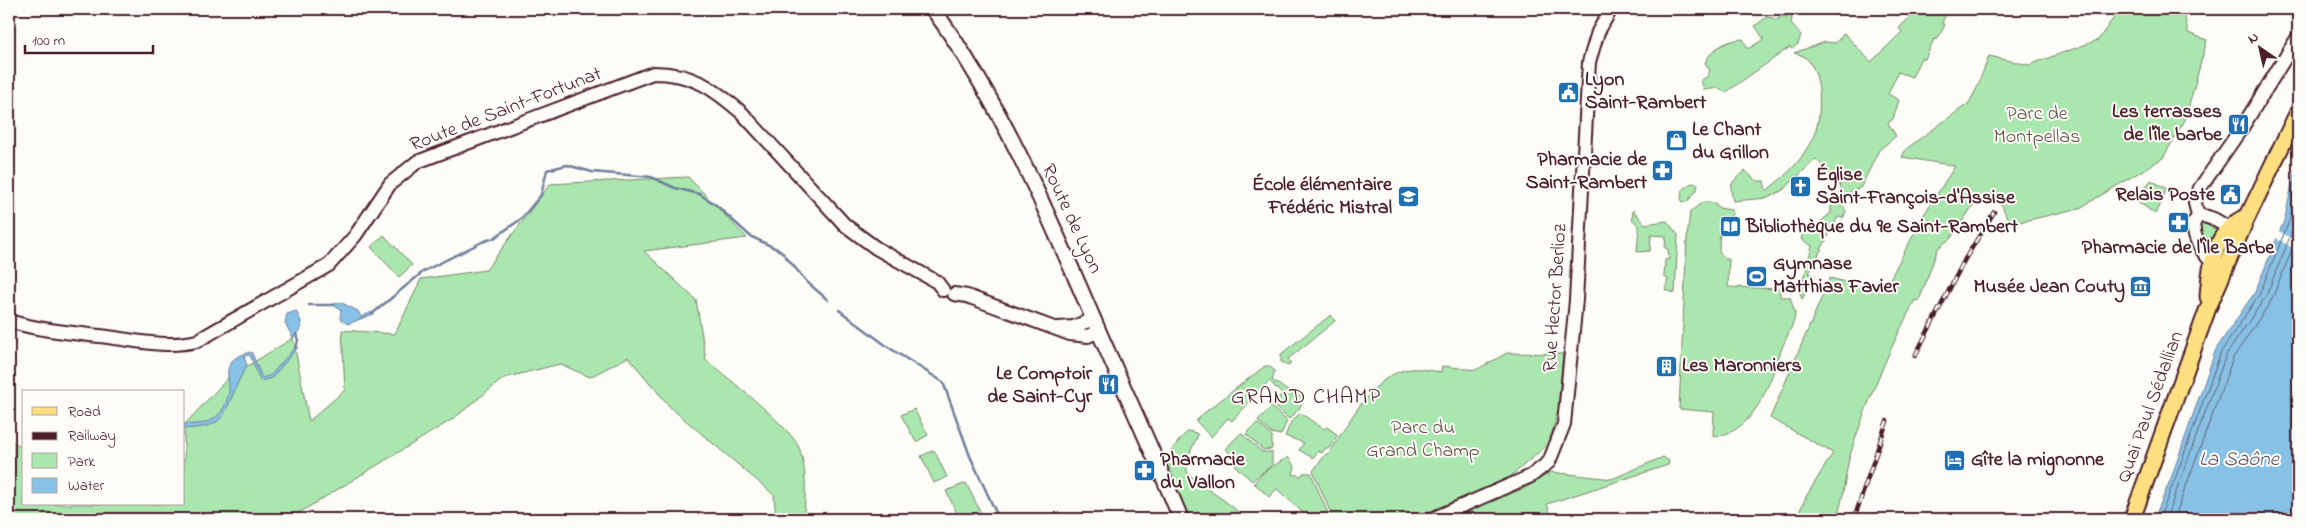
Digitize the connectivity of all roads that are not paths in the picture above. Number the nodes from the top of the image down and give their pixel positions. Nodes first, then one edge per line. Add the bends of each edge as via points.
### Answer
1 (933, 9) edge
2 (1611, 9) edge
3 (2298, 37) edge
4 (2298, 112) edge
5 (2198, 216) junction
6 (2232, 235) junction
7 (2211, 261) junction
8 (2208, 308) junction
9 (9, 321) edge
10 (1096, 325) junction
11 (1181, 519) edge
12 (1432, 519) edge
13 (2132, 519) edge

1 - 10 main road, Route de Lyon via 970,64 1020,157
2 - 12 street, Rue Hector Berlioz via 1598,32 1589,62 1576,300 1564,424 1549,462 1531,476
3 - 5 street via 2200,188 2194,202
4 - 6 main road, Quai Paul Sédallian via 2248,216 2238,220
5 - 6 street via 2222,223
5 - 7 street via 2193,224 2194,233
6 - 7 main road, Quai Paul Sédallian
6 - 8 main road, Quai Paul Sédallian
7 - 8 main road, Quai Paul Sédallian
8 - 13 main road, Quai Paul Sédallian
9 - 10 street, Route de Saint-Fortunat via 34,328 161,344 197,341 328,265 355,236 390,184 417,162 653,74 672,73 707,86 724,98 742,113 845,224 876,248 949,292 1056,328
10 - 11 main road, Route de Lyon

